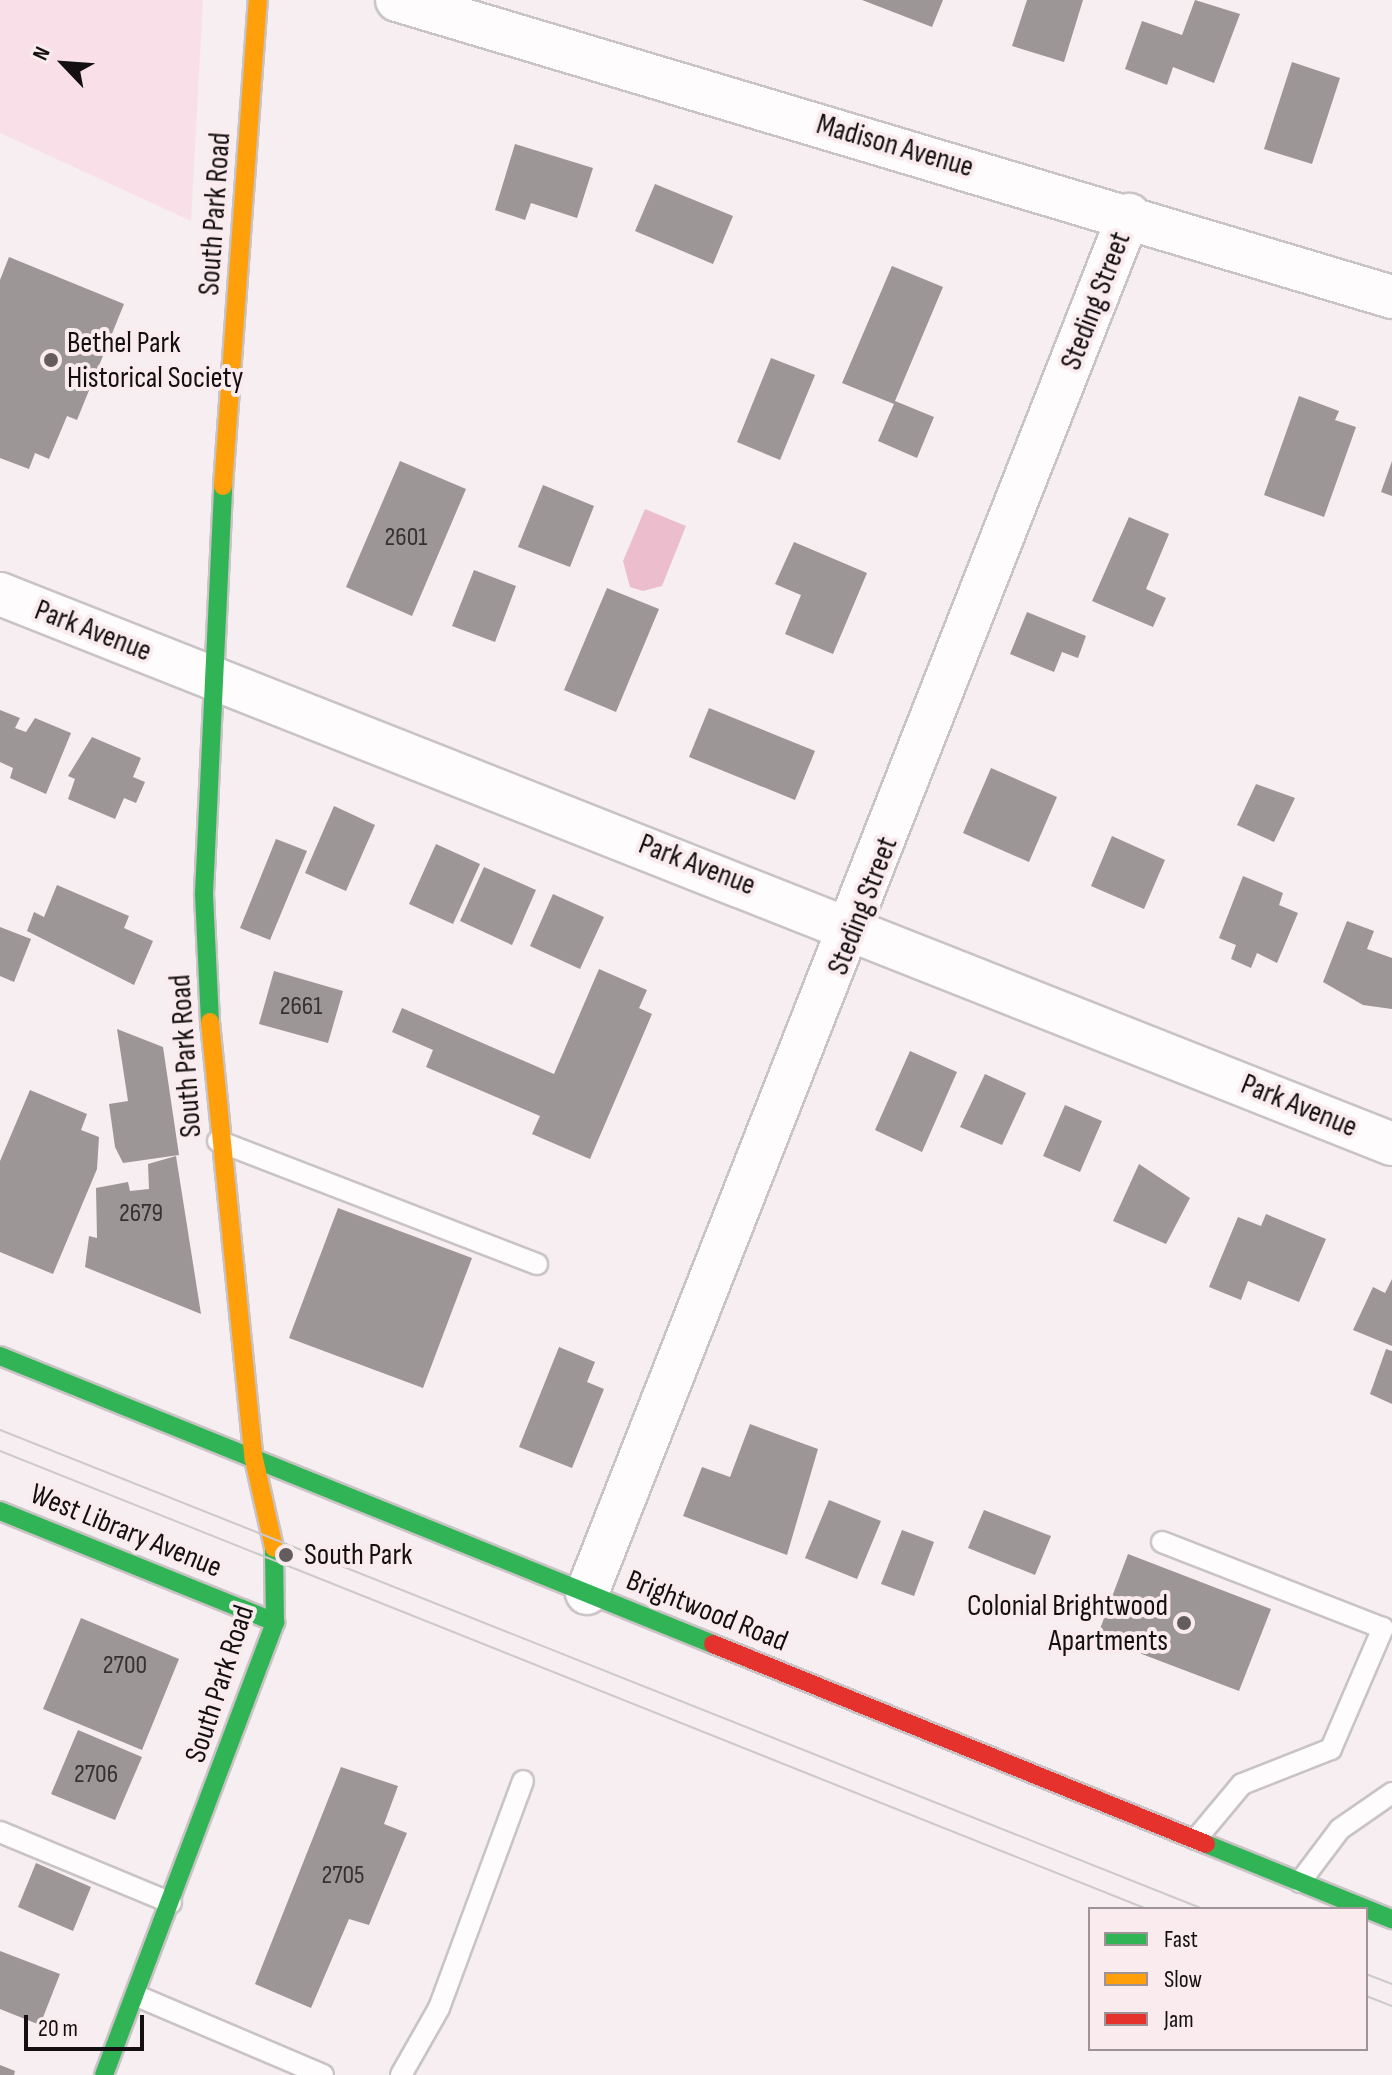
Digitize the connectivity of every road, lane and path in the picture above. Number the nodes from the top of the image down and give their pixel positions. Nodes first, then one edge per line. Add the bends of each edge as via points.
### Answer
1 (258, 0) edge
2 (397, 0) edge
3 (1129, 215) junction
4 (1392, 297) edge
5 (0, 594) edge
6 (210, 676) junction
7 (855, 927) junction
8 (218, 1141) junction
9 (1392, 1144) edge
10 (537, 1264) dead end
11 (0, 1356) edge
12 (254, 1459) junction
13 (0, 1511) edge
14 (1162, 1542) dead end
15 (587, 1593) junction
16 (275, 1622) junction
17 (523, 1781) dead end
18 (1392, 1793) edge
19 (0, 1832) edge
20 (1196, 1839) junction
21 (1300, 1882) junction
22 (171, 1903) junction
23 (1362, 1907) edge
24 (1368, 1909) edge
25 (1392, 1919) edge
26 (137, 1996) junction
27 (104, 2075) edge
28 (323, 2075) edge
29 (401, 2075) edge

1 - 6 main road, South Park Road
2 - 3 street, Madison Avenue
3 - 4 street, Madison Avenue
3 - 7 street, Steding Street
5 - 6 street, Park Avenue
6 - 7 street, Park Avenue
6 - 8 main road, South Park Road via 204,893
7 - 9 street, Park Avenue
7 - 15 street, Steding Street
8 - 10 lane
8 - 12 main road, South Park Road
11 - 12 main road, Brightwood Road
12 - 15 main road, Brightwood Road
12 - 16 main road, South Park Road via 277,1561
13 - 16 main road, West Library Avenue
14 - 20 lane via 1383,1628 1331,1749 1242,1784
15 - 20 main road, Brightwood Road
16 - 22 main road, South Park Road
17 - 29 lane via 439,2008
18 - 21 lane via 1340,1829
19 - 22 lane
20 - 21 main road, Brightwood Road
21 - 23 main road, Brightwood Road
22 - 26 main road, South Park Road
24 - 25 main road, Brightwood Road
26 - 27 main road, South Park Road
26 - 28 lane

